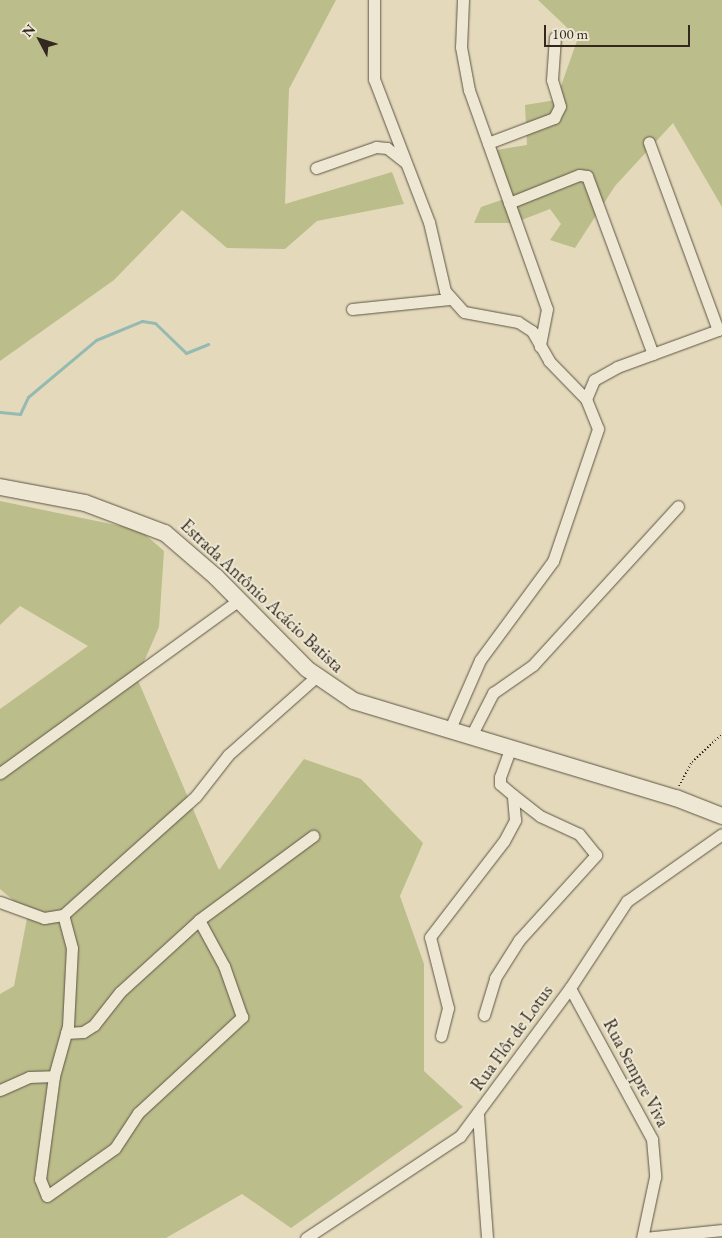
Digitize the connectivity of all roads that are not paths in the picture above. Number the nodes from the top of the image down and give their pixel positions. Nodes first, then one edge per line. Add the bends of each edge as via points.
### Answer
1 (374, 0) edge
2 (463, 0) edge
3 (555, 37) dead end
4 (649, 142) dead end
5 (488, 143) junction
6 (405, 162) junction
7 (316, 168) dead end
8 (509, 203) junction
9 (449, 299) junction
10 (352, 309) dead end
11 (540, 346) junction
12 (653, 354) junction
13 (586, 399) junction
14 (0, 488) edge
15 (678, 506) dead end
16 (239, 600) junction
17 (316, 677) junction
18 (449, 731) junction
19 (470, 738) junction
20 (510, 750) junction
21 (0, 773) edge
22 (513, 795) junction
23 (722, 816) edge
24 (722, 834) edge
25 (313, 836) dead end
26 (0, 902) edge
27 (63, 915) junction
28 (199, 920) junction
29 (570, 988) junction
30 (484, 1015) dead end
31 (66, 1033) junction
32 (441, 1036) dead end
33 (54, 1076) junction
34 (0, 1090) edge
35 (478, 1115) junction
36 (722, 1230) edge
37 (306, 1238) edge
38 (487, 1238) edge
39 (643, 1238) edge

1 - 6 street via 374,79
2 - 5 street via 463,63
3 - 5 street via 552,80 560,106 554,118
4 - 12 street via 718,330
5 - 8 street
6 - 7 street via 387,148 376,147
6 - 9 street via 429,222
8 - 11 street via 547,309
8 - 12 street via 580,175 587,176
9 - 10 street
9 - 11 street via 474,316 518,322 532,331
11 - 13 street via 561,376
12 - 13 street via 594,380
13 - 18 street via 597,419 597,442 553,561 480,660
14 - 16 street, Estrada Antônio Acácio Batista via 85,503 153,526
15 - 19 street via 533,665 493,693
16 - 17 street, Estrada Antônio Acácio Batista
16 - 21 street
17 - 18 street, Estrada Antônio Acácio Batista via 360,703
17 - 27 street via 263,729 228,755 196,796
18 - 19 street, Estrada Antônio Acácio Batista
19 - 20 street, Estrada Antônio Acácio Batista
20 - 22 street via 500,784
20 - 23 street, Estrada Antônio Acácio Batista via 676,798
22 - 30 street via 540,816 579,834 596,855 519,940 495,978
22 - 32 street via 515,820 504,841 430,937 448,1008
24 - 29 street, Rua Flôr de Lotus via 626,901
25 - 28 street
26 - 27 street via 44,918
27 - 31 street via 72,948
28 - 31 street via 120,992 94,1025 83,1032
28 - 33 street via 224,966 242,1017 138,1113 115,1148 47,1196 40,1179
29 - 35 street, Rua Flôr de Lotus
29 - 39 street, Rua Sempre Viva via 652,1139 655,1177
31 - 33 street
33 - 34 street via 29,1077
35 - 37 street, Rua Flôr de Lotus via 436,1153
35 - 38 street
36 - 39 street

